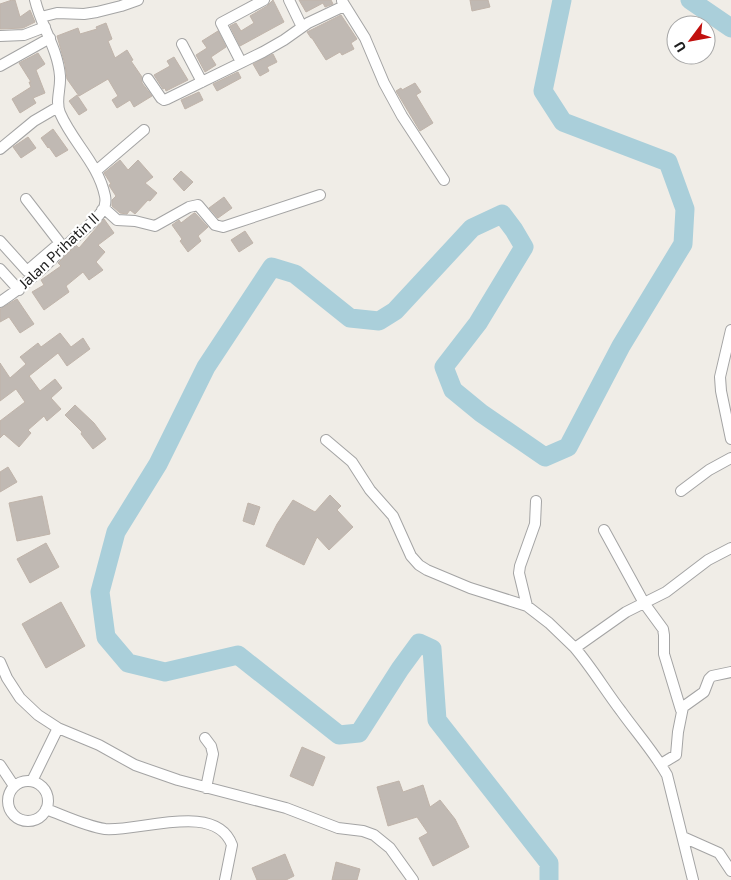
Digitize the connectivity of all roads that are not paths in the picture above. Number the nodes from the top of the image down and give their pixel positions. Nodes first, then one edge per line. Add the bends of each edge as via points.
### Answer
1 (35, 0) edge
2 (138, 0) edge
3 (264, 0) edge
4 (289, 0) edge
5 (343, 3) edge
6 (41, 17) junction
7 (44, 27) junction
8 (302, 27) junction
9 (0, 36) edge
10 (50, 38) junction
11 (182, 44) dead end
12 (241, 62) junction
13 (0, 66) edge
14 (148, 79) dead end
15 (202, 82) junction
16 (58, 107) junction
17 (144, 130) dead end
18 (0, 149) edge
19 (96, 171) junction
20 (444, 180) dead end
21 (320, 195) dead end
22 (26, 199) dead end
23 (102, 210) junction
24 (0, 241) edge
25 (62, 245) junction
26 (0, 269) edge
27 (19, 290) junction
28 (0, 302) edge
29 (731, 330) edge
30 (731, 439) edge
31 (326, 440) dead end
32 (731, 458) edge
33 (681, 491) dead end
34 (536, 501) dead end
35 (604, 530) dead end
36 (731, 548) edge
37 (644, 603) junction
38 (527, 606) junction
39 (575, 648) junction
40 (0, 662) edge
41 (731, 672) edge
42 (681, 710) junction
43 (58, 728) junction
44 (205, 738) dead end
45 (661, 764) junction
46 (0, 765) edge
47 (32, 781) junction
48 (14, 786) junction
49 (206, 788) junction
50 (46, 809) junction
51 (683, 837) junction
52 (731, 871) edge
53 (225, 880) edge
54 (413, 880) edge
55 (693, 880) edge

1 - 6 street
2 - 6 street via 98,12 57,13
3 - 12 street via 221,23
4 - 8 street
5 - 8 street
5 - 20 street via 402,116
6 - 7 street
7 - 9 street via 24,36
7 - 10 street
8 - 12 street
10 - 13 street
10 - 16 street via 60,76
11 - 15 street
12 - 15 street
14 - 15 street via 166,100
16 - 18 street via 34,121
16 - 19 street, Jalan Prihatin II
17 - 19 street
19 - 23 street, Jalan Prihatin II via 106,199
21 - 23 street via 223,227 215,225 198,205 155,226 119,220
22 - 25 street
23 - 25 street, Jalan Prihatin II
24 - 25 street via 27,271
25 - 27 street, Jalan Prihatin II
26 - 27 street
27 - 28 street, Jalan Prihatin II
29 - 30 street via 720,377
31 - 38 street via 352,462 370,490 393,516 419,565 470,588
32 - 33 street via 708,470
34 - 38 street via 535,524 519,573
35 - 37 street
36 - 37 street
37 - 39 street
37 - 42 street via 663,629 664,654
38 - 39 street
39 - 45 street
40 - 43 street via 20,698
41 - 42 street via 710,677 704,692
42 - 45 street via 676,755
43 - 47 street
43 - 49 street via 147,770
44 - 49 street via 212,746 213,754
45 - 51 street
46 - 48 street
47 - 48 street via 22,781
47 - 50 street via 44,789 48,802
48 - 50 street via 7,801 14,816 24,821 35,820
49 - 54 street via 293,810 338,828 374,835 390,848
50 - 53 street via 104,828 208,822 223,832 232,845
51 - 52 street via 718,853
51 - 55 street

